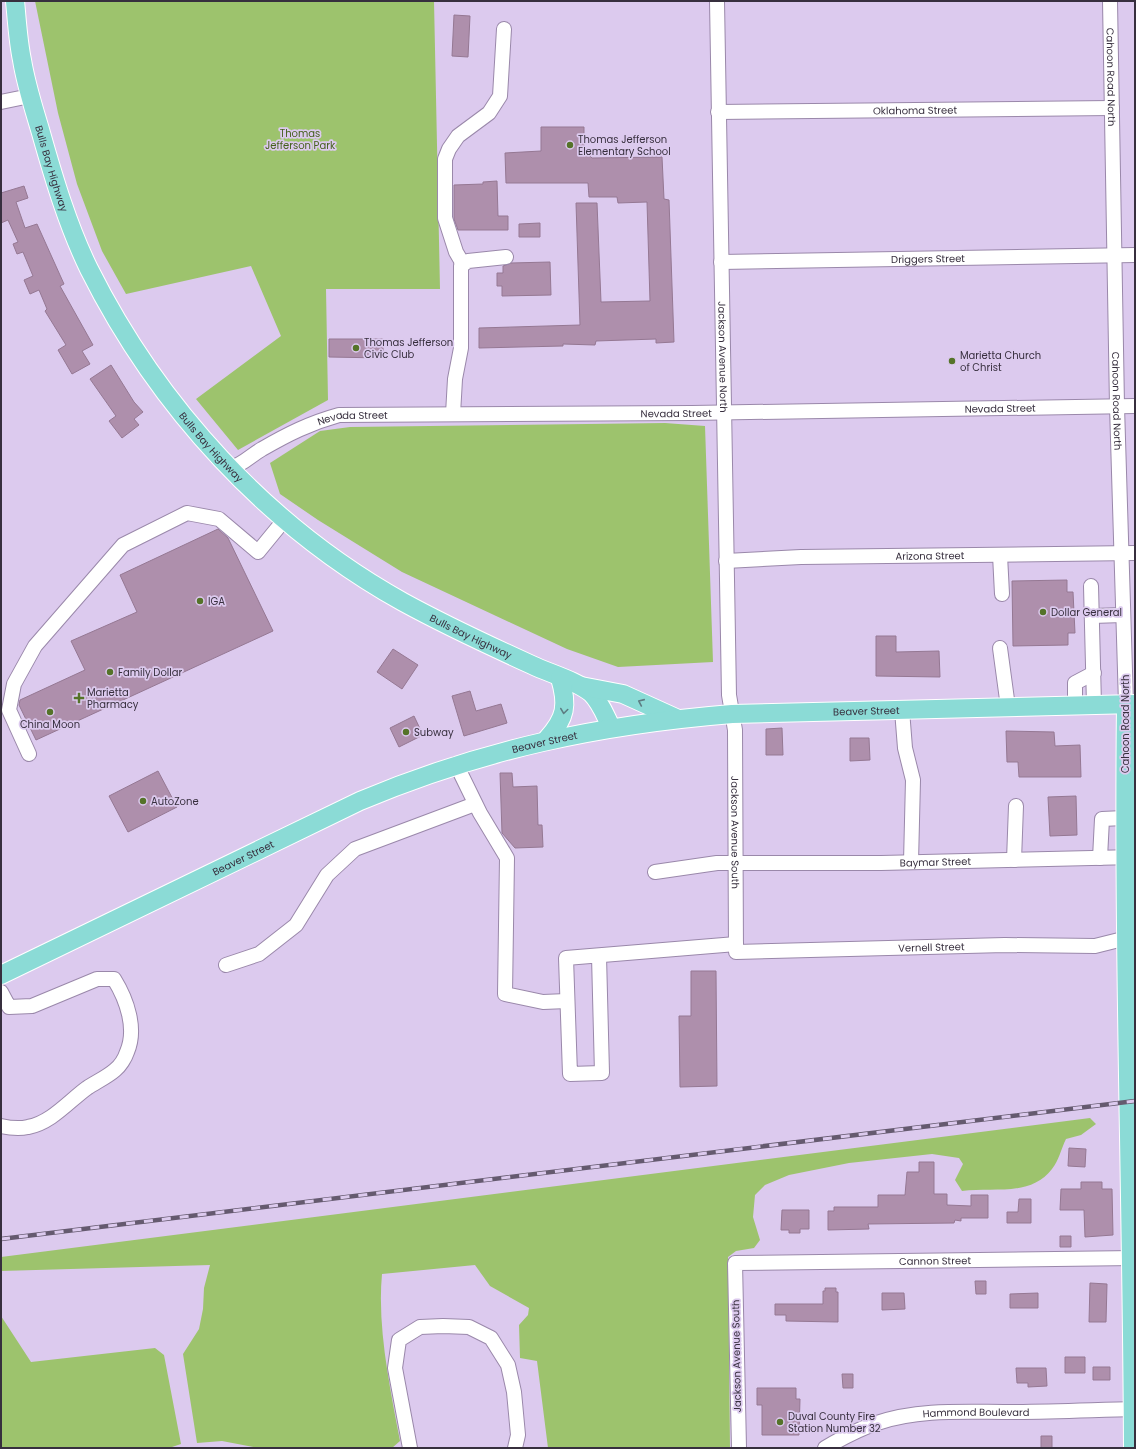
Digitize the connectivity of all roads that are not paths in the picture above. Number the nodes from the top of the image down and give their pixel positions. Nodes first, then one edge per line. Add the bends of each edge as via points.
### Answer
1 (15, 1) edge
2 (717, 1) edge
3 (1110, 1) edge
4 (504, 29) dead end
5 (30, 96) junction
6 (1, 102) edge
7 (1112, 108) junction
8 (718, 112) junction
9 (1115, 256) junction
10 (1135, 256) edge
11 (506, 257) dead end
12 (720, 262) junction
13 (463, 264) junction
14 (1117, 406) junction
15 (1135, 406) edge
16 (724, 412) junction
17 (453, 414) junction
18 (230, 468) junction
19 (285, 519) junction
20 (1121, 553) junction
21 (1135, 553) edge
22 (1000, 555) junction
23 (726, 561) junction
24 (1091, 586) dead end
25 (1002, 594) dead end
26 (1123, 615) junction
27 (1092, 616) junction
28 (1000, 648) dead end
29 (1130, 659) edge
30 (1094, 673) junction
31 (560, 678) junction
32 (580, 686) junction
33 (1130, 704) edge
34 (1094, 705) junction
35 (1075, 706) junction
36 (1008, 707) junction
37 (902, 710) junction
38 (732, 714) junction
39 (677, 718) junction
40 (611, 727) junction
41 (547, 739) junction
42 (29, 754) dead end
43 (456, 764) junction
44 (476, 804) junction
45 (1016, 806) dead end
46 (1124, 818) junction
47 (1130, 857) edge
48 (1100, 858) junction
49 (1014, 860) junction
50 (911, 862) junction
51 (735, 864) junction
52 (655, 872) dead end
53 (1127, 938) junction
54 (736, 948) junction
55 (599, 956) junction
56 (226, 965) dead end
57 (1, 975) edge
58 (1, 992) edge
59 (567, 1001) junction
60 (1, 1126) edge
61 (1134, 1258) edge
62 (735, 1263) joint
63 (1134, 1409) edge
64 (410, 1448) edge
65 (514, 1448) edge
66 (738, 1448) edge
67 (824, 1448) edge
68 (1133, 1448) edge

1 - 5 main road, Bulls Bay Highway via 22,60
2 - 8 street, Jackson Avenue North
3 - 7 street, Cahoon Road North
4 - 13 street via 500,96 489,113 458,136 449,148 446,159 445,218 456,252
5 - 6 street
5 - 18 main road, Bulls Bay Highway via 58,188 90,270 162,388
7 - 8 street, Oklahoma Street
7 - 9 street, Cahoon Road North
8 - 12 street, Jackson Avenue North
9 - 10 street, Driggers Street
9 - 12 street, Driggers Street
9 - 14 street, Cahoon Road North
11 - 13 street via 468,261
12 - 16 street, Jackson Avenue North
13 - 17 street via 461,348 455,379
14 - 15 street, Nevada Street
14 - 16 street, Nevada Street
14 - 20 street, Cahoon Road North
16 - 17 street, Nevada Street
16 - 23 street, Jackson Avenue North
17 - 18 street, Nevada Street via 339,415 300,428 260,450 240,466
18 - 19 main road, Bulls Bay Highway
19 - 31 main road, Bulls Bay Highway via 340,563 384,591 466,635
19 - 42 street via 258,552 219,519 186,513 123,545 35,646 14,684 8,710
20 - 21 street, Arizona Street
20 - 22 street, Arizona Street
20 - 26 street, Cahoon Road North
22 - 23 street, Arizona Street via 802,557
22 - 25 street
23 - 38 street, Jackson Avenue North via 729,695
24 - 27 street
26 - 27 street
26 - 29 street, Cahoon Road North
27 - 30 street
28 - 36 street
29 - 33 street, Cahoon Road North
30 - 34 street
30 - 35 street via 1075,682
31 - 32 main road, Bulls Bay Highway
31 -> 41 main road via 565,693 564,717
39 -> 32 main road via 623,694
32 - 40 main road, Bulls Bay Highway via 601,705
33 - 34 main road, Beaver Street
33 - 46 main road, Cahoon Road North
34 - 35 main road, Beaver Street
35 - 36 main road, Beaver Street
36 - 37 main road, Beaver Street
37 - 38 main road, Beaver Street
37 - 50 street via 905,748 913,780
38 - 39 main road, Beaver Street
38 - 51 street, Jackson Avenue South via 735,730
39 - 40 main road, Beaver Street
40 - 41 main road, Beaver Street
41 - 43 main road, Beaver Street
43 - 44 street
43 - 57 main road, Beaver Street via 360,800
44 - 56 street via 355,849 327,876 296,925 259,954
44 - 59 street via 507,858 505,994 543,1002
45 - 49 street
46 - 47 main road, Cahoon Road North
46 - 48 street via 1102,819
47 - 48 street, Baymar Street
47 - 53 main road, Cahoon Road North
48 - 49 street, Baymar Street
49 - 50 street, Baymar Street
50 - 51 street, Baymar Street
51 - 52 street, Baymar Street via 717,863
51 - 54 street, Jackson Avenue South
53 - 54 street, Vernell Street via 1095,946
53 - 61 main road, Cahoon Road North
54 - 55 street, Vernell Street
55 - 59 street, Vernell Street via 566,958
55 - 59 street via 602,1073 570,1074
58 - 60 street via 9,1007 32,1006 97,978 114,979 130,1016 132,1038 127,1053 116,1070 44,1121 29,1127
61 - 62 street, Cannon Street
61 - 63 main road, Cahoon Road North
62 - 66 street, Jackson Avenue South
63 - 67 street, Hammond Boulevard via 1006,1412 975,1410 914,1414 858,1429
63 - 68 main road, Cahoon Road North
64 - 65 street via 395,1368 399,1340 420,1327 443,1326 468,1327 491,1338 508,1365 514,1392 518,1435

